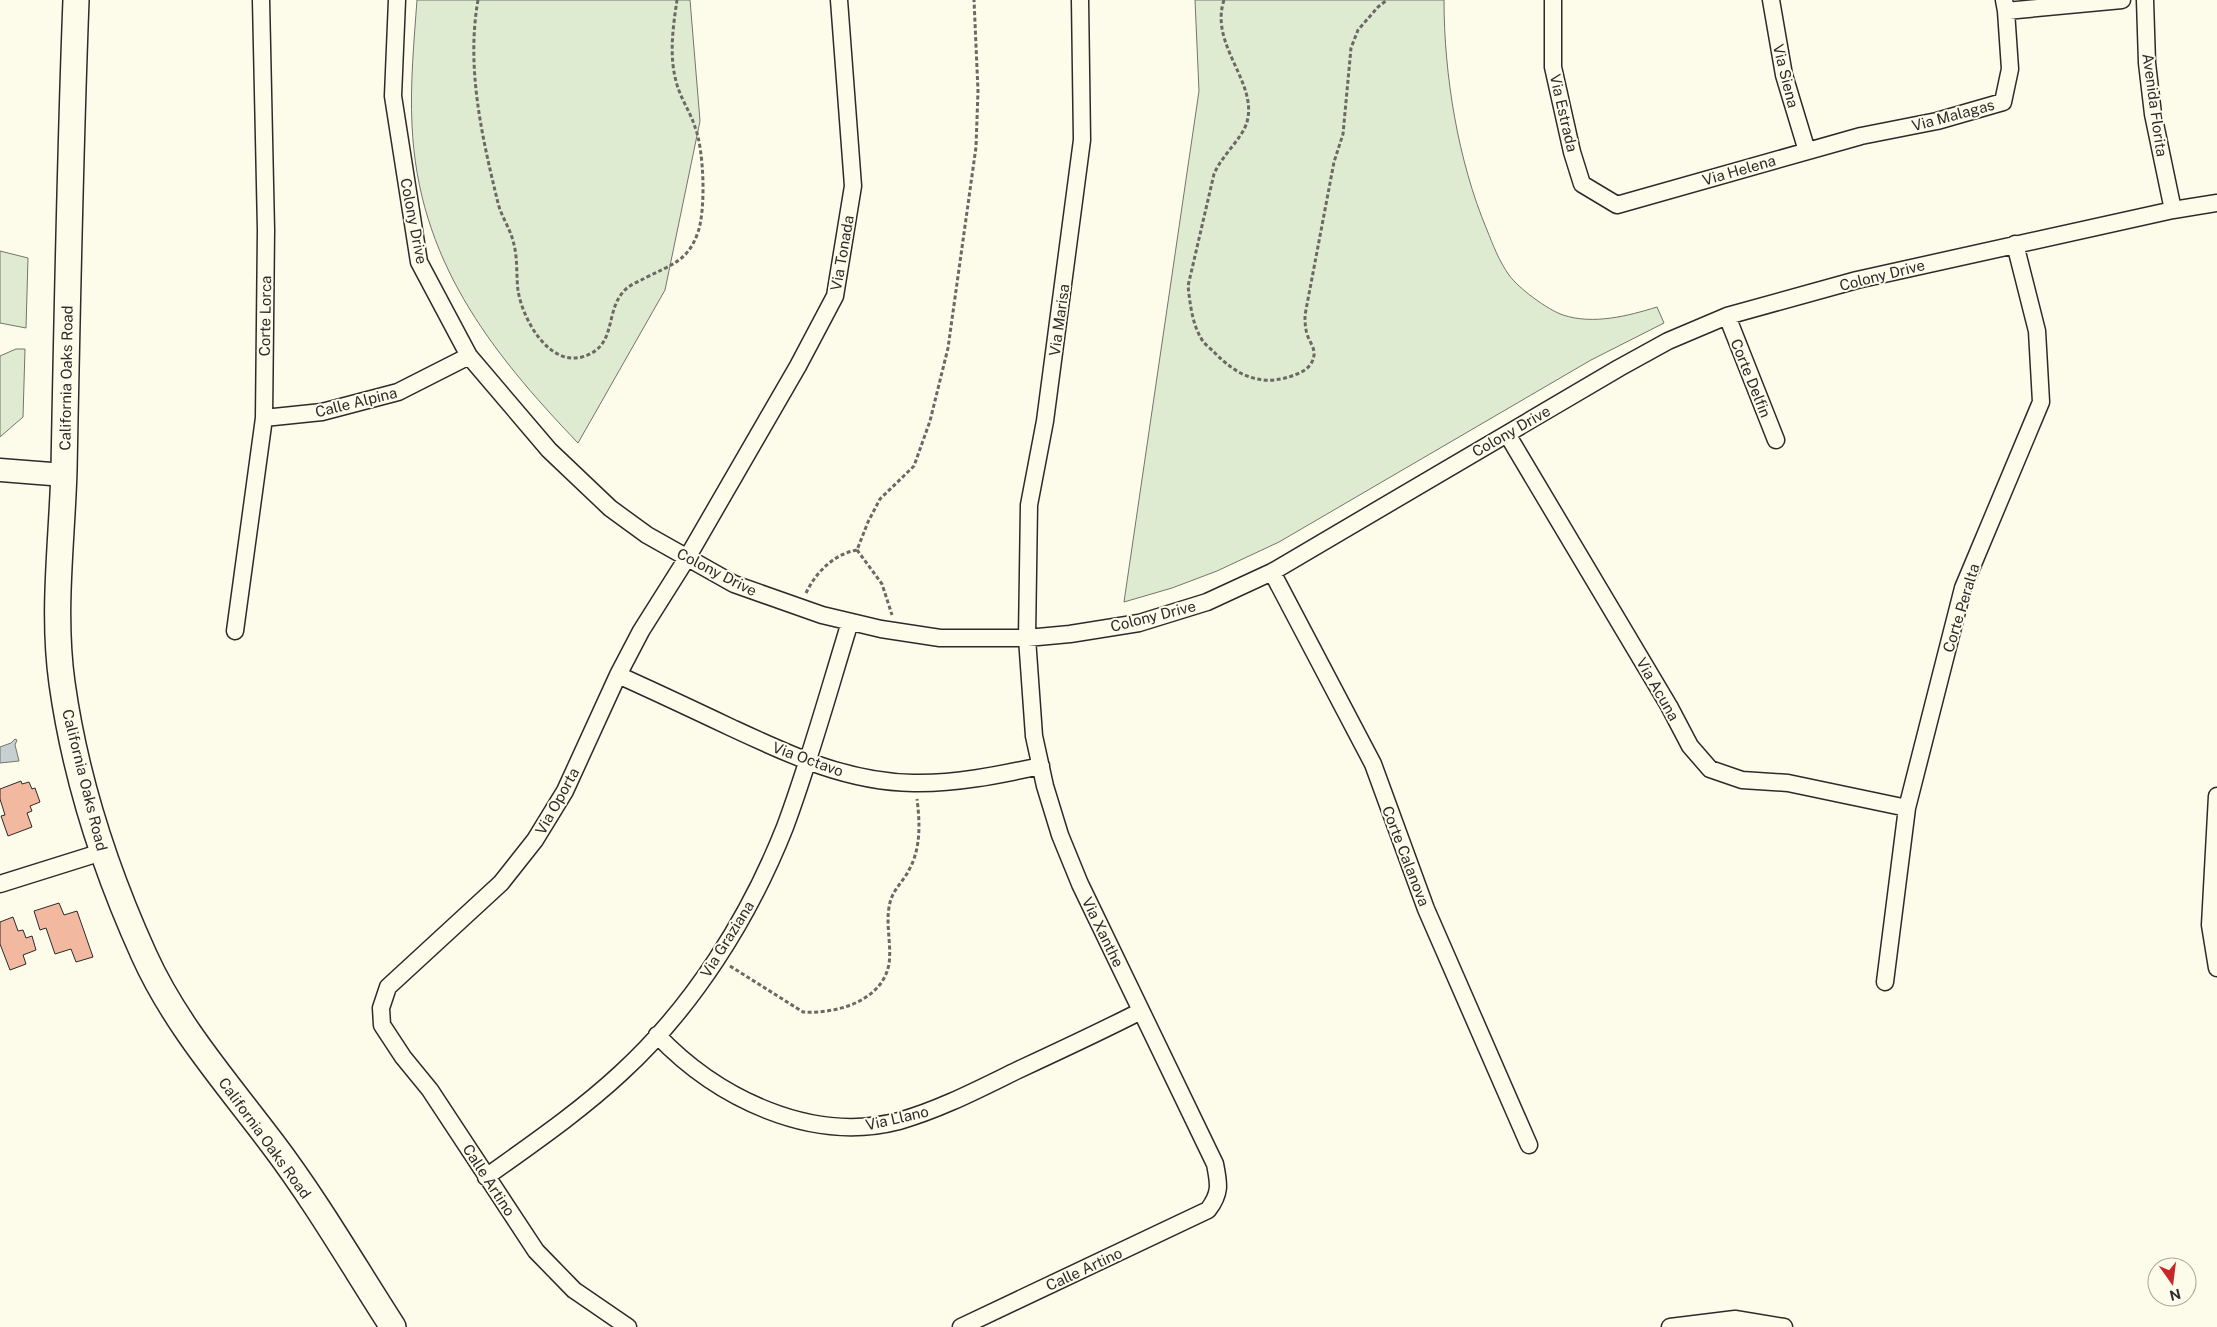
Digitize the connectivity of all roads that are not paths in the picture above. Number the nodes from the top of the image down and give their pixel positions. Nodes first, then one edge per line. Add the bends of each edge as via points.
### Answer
1 (76, 0) edge
2 (261, 0) edge
3 (397, 0) edge
4 (839, 0) edge
5 (1080, 0) edge
6 (1552, 0) edge
7 (1771, 0) edge
8 (2122, 0) edge
9 (2145, 0) edge
10 (2005, 6) edge
11 (1861, 136) joint
12 (1807, 151) junction
13 (2217, 203) edge
14 (1617, 205) joint
15 (2173, 210) junction
16 (2015, 244) junction
17 (1727, 316) junction
18 (469, 356) junction
19 (264, 418) junction
20 (1507, 434) junction
21 (1776, 440) dead end
22 (0, 470) edge
23 (64, 476) junction
24 (687, 558) junction
25 (1272, 572) junction
26 (850, 622) junction
27 (235, 631) dead end
28 (1027, 638) junction
29 (618, 674) junction
30 (807, 762) junction
31 (1041, 766) junction
32 (2217, 796) edge
33 (1907, 808) junction
34 (102, 852) junction
35 (0, 884) edge
36 (2217, 968) edge
37 (1885, 982) dead end
38 (381, 1008) joint
39 (1141, 1011) junction
40 (657, 1035) junction
41 (1529, 1145) dead end
42 (486, 1178) junction
43 (1208, 1210) joint
44 (393, 1327) edge
45 (628, 1327) edge
46 (960, 1327) edge
47 (1670, 1327) edge
48 (1784, 1327) edge

1 - 23 main road, California Oaks Road
2 - 19 street, Corte Lorca via 266,230
3 - 18 street, Colony Drive via 393,96 419,262
4 - 24 street, Via Tonada via 853,186 835,296
5 - 28 street, Via Marisa via 1082,140 1045,421 1029,505
6 - 14 street, Via Estrada via 1553,67 1582,184
7 - 12 street, Via Siena via 1784,75
8 - 10 street
9 - 15 street, Avenida Florita via 2153,114
10 - 11 street, Via Malagas via 2010,69 2003,102 1937,121
11 - 12 street, Via Helena
12 - 14 street, Via Helena
13 - 15 street, Colony Drive
15 - 16 street, Colony Drive
16 - 17 street, Colony Drive via 1857,280
16 - 33 street, Corte Peralta via 2037,331 2040,402 1964,588
17 - 20 street, Colony Drive via 1668,341
17 - 21 street, Corte Delfin
18 - 19 street, Calle Alpina via 398,392 322,412
18 - 24 street, Colony Drive via 549,450 584,485 647,535
19 - 27 street, Corte Lorca
20 - 25 street, Colony Drive
20 - 33 street, Via Acuna via 1690,746 1710,769 1742,780 1788,783
22 - 23 main road
23 - 34 main road, California Oaks Road via 56,627 72,741
24 - 26 street, Colony Drive via 734,584 799,608
24 - 29 street, Via Oporta
25 - 28 street, Colony Drive via 1207,602 1139,623
25 - 41 street, Corte Calanova via 1373,764 1426,909
26 - 28 street, Colony Drive via 940,638
26 - 30 street, Via Graziana
28 - 31 street, Via Xanthe via 1034,736
29 - 30 street, Via Octavo
29 - 38 street, Via Oporta via 565,791 535,840 501,883 388,988
30 - 31 street, Via Octavo via 868,778 916,783 978,779
30 - 40 street, Via Graziana via 784,827 754,896 718,959
31 - 39 street, Via Xanthe via 1060,835
32 - 36 street via 2210,925
33 - 37 street, Corte Peralta
34 - 35 street
34 - 44 main road, California Oaks Road via 145,957 173,1008 206,1059 274,1145
38 - 42 street, Calle Artino via 382,1025 430,1090
39 - 40 street, Via Llano via 943,1106 898,1121 858,1127 823,1124 775,1113 731,1095
39 - 43 street, Via Xanthe via 1215,1164 1219,1184 1217,1198
40 - 42 street, Via Graziana via 621,1073 557,1126
42 - 45 street, Calle Artino via 536,1251 574,1290
43 - 46 street, Calle Artino
47 - 48 street via 1735,1319

